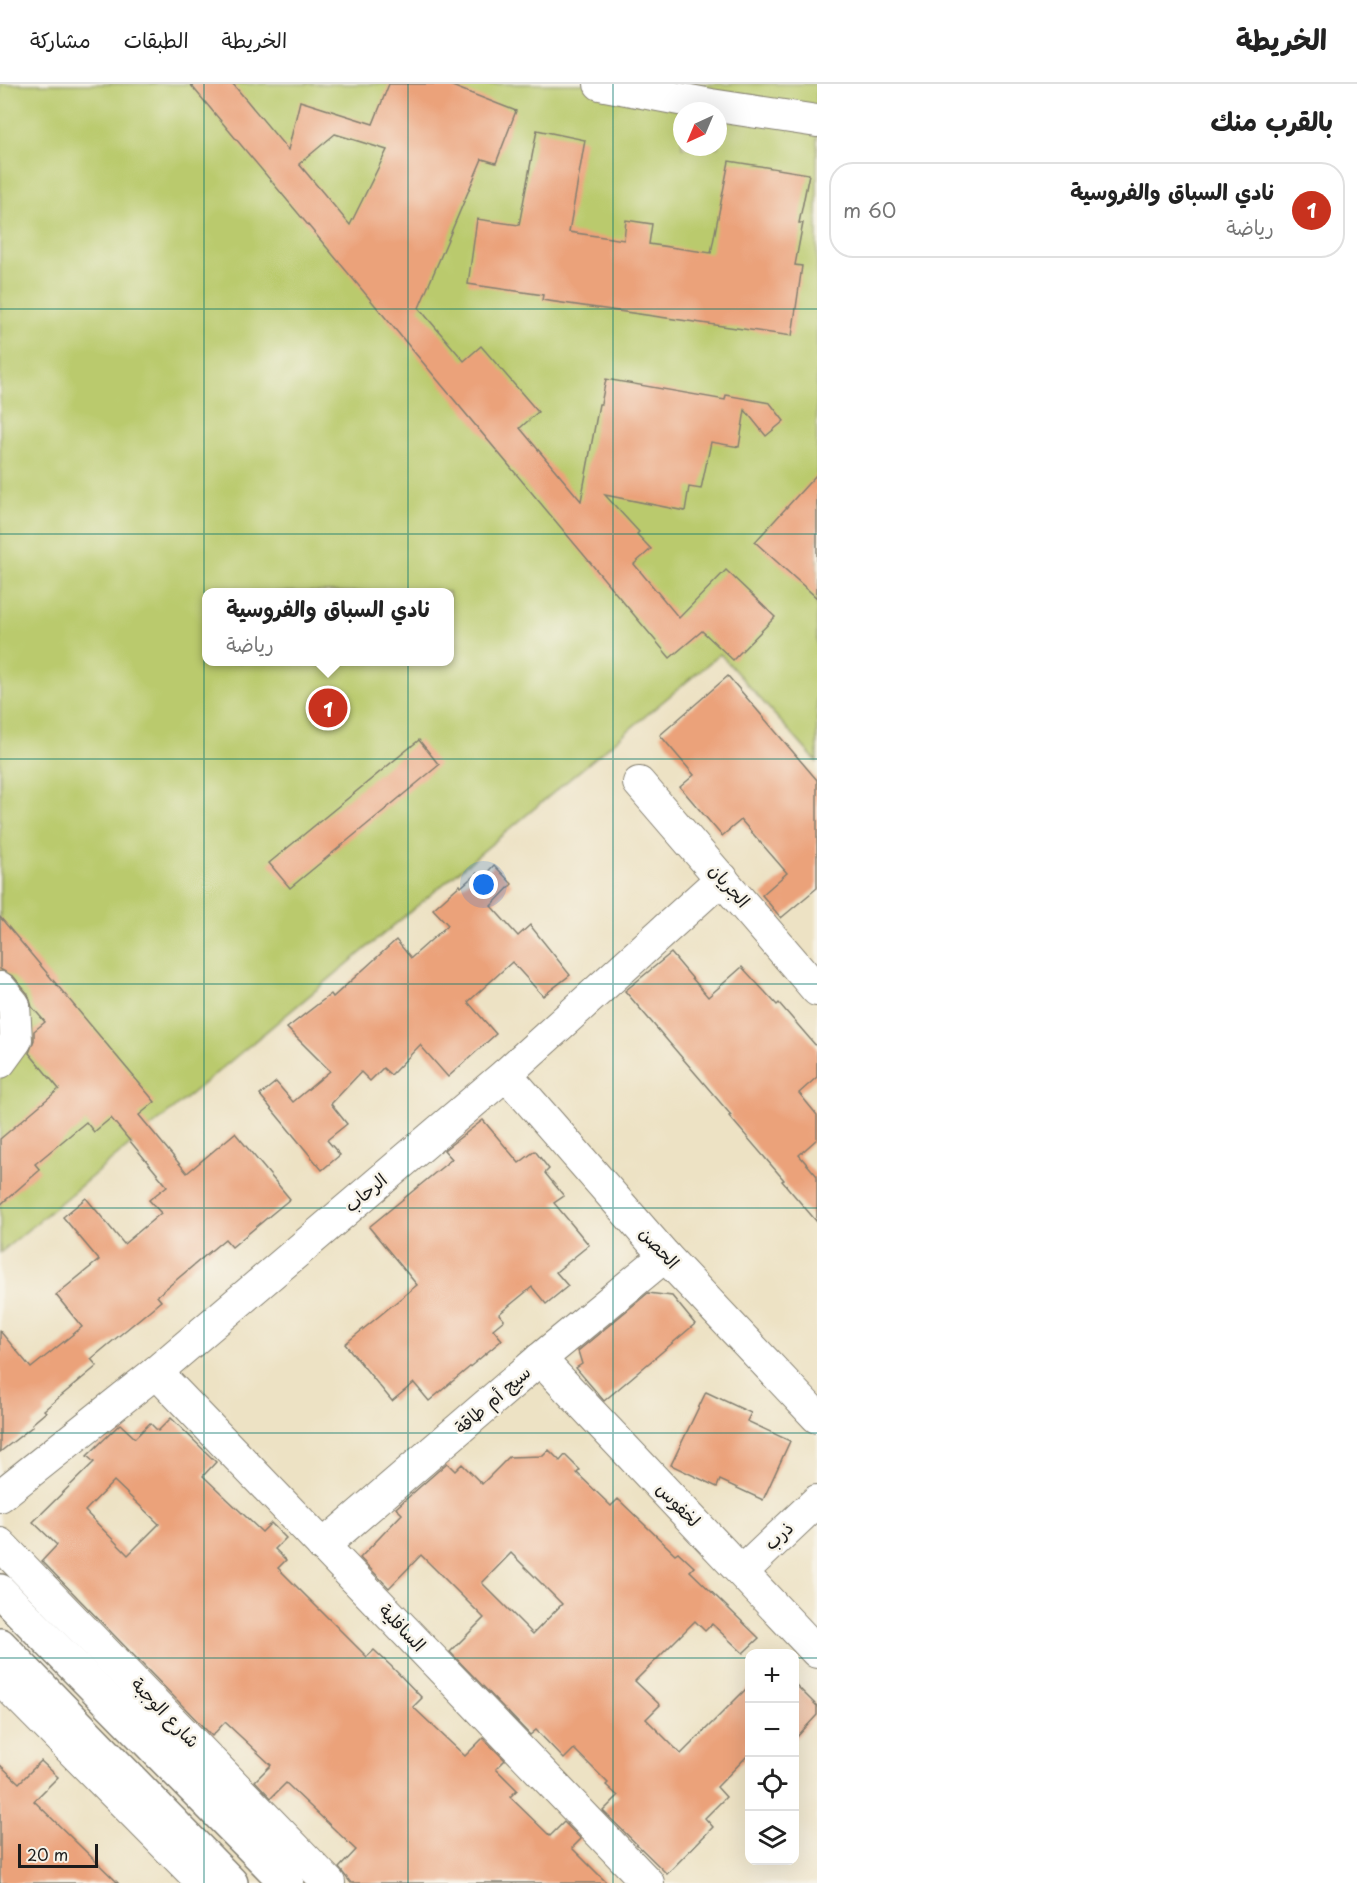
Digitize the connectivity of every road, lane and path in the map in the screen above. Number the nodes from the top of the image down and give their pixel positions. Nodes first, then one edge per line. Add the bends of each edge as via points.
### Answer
1 (600, 84) edge
2 (817, 121) edge
3 (639, 783) dead end
4 (722, 878) junction
5 (0, 988) edge
6 (817, 990) edge
7 (0, 1062) edge
8 (506, 1074) junction
9 (664, 1256) junction
10 (540, 1359) junction
11 (156, 1372) junction
12 (817, 1417) edge
13 (0, 1496) edge
14 (817, 1501) edge
15 (0, 1544) edge
16 (322, 1546) junction
17 (742, 1572) junction
18 (0, 1591) edge
19 (0, 1645) edge
20 (817, 1652) edge
21 (0, 1678) edge
22 (207, 1882) edge
23 (287, 1883) edge
24 (329, 1883) edge
25 (648, 1883) edge

1 - 2 street
3 - 4 street, الجريان
4 - 6 street, الجريان
4 - 8 street, الرحاب
5 - 7 street via 14,1005 16,1040
8 - 9 street, الحصن
8 - 11 street, الرحاب
9 - 10 street, سيج أم طاقة
9 - 12 street, الحصن
10 - 16 street, سيج أم طاقة
10 - 17 street, لخفوس
11 - 13 street, الرحاب
11 - 16 street, السافلية
14 - 17 street, ذرب
15 - 24 street, شارع الوجبة
16 - 25 street, السافلية
17 - 20 street, لخفوس
18 - 23 street, شارع الوجبة
19 - 22 street
21 - 22 street

